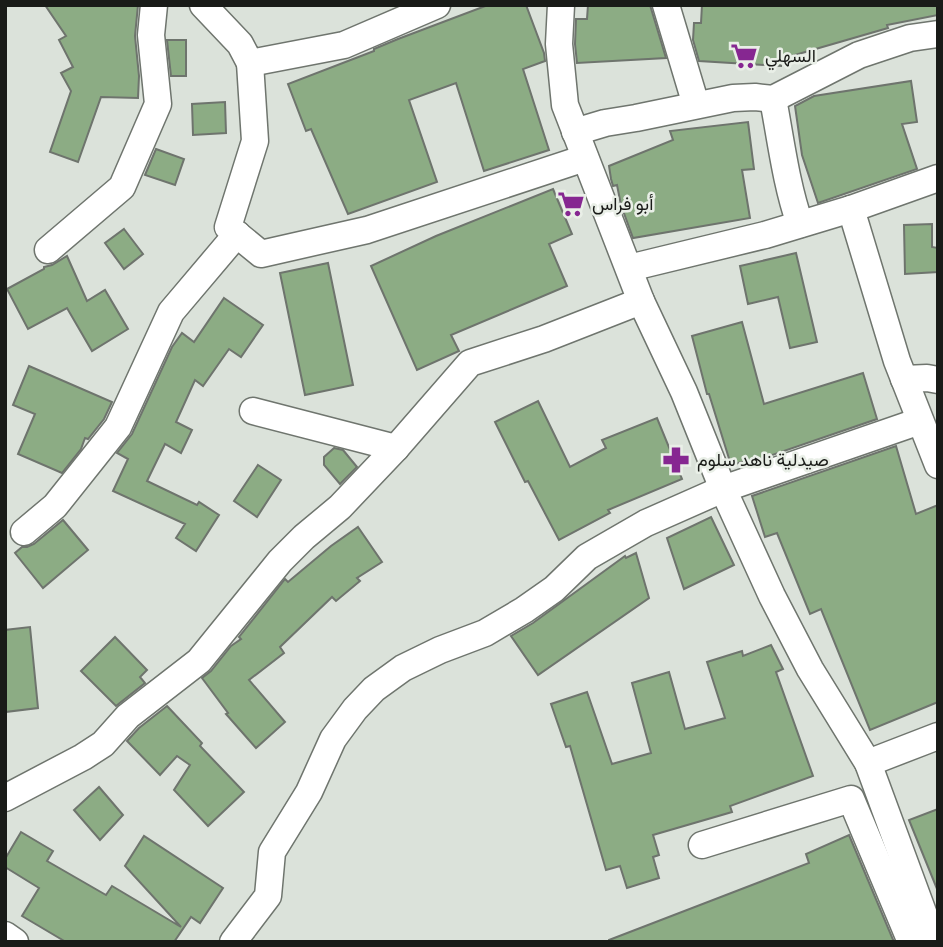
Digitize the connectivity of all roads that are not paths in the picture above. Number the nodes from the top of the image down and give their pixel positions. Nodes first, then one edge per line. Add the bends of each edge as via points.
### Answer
1 (154, 5) edge
2 (203, 5) edge
3 (437, 5) edge
4 (561, 5) edge
5 (666, 5) edge
6 (938, 34) edge
7 (250, 63) junction
8 (773, 99) junction
9 (696, 105) junction
10 (575, 132) junction
11 (585, 158) junction
12 (938, 178) edge
13 (851, 209) junction
14 (800, 224) junction
15 (237, 234) junction
16 (48, 250) dead end
17 (629, 268) junction
18 (640, 301) junction
19 (904, 379) junction
20 (938, 380) edge
21 (253, 411) dead end
22 (920, 421) junction
23 (396, 448) junction
24 (938, 465) edge
25 (723, 489) junction
26 (24, 532) dead end
27 (938, 736) edge
28 (868, 763) junction
29 (5, 798) edge
30 (702, 845) dead end
31 (5, 935) edge
32 (15, 942) edge
33 (233, 942) edge
34 (911, 942) edge
35 (934, 942) edge

1 - 16 street via 151,35 158,104 122,187
2 - 7 street via 240,44
3 - 7 street via 344,45
4 - 10 street via 561,78
5 - 9 street
6 - 8 street via 859,55
7 - 15 street via 255,141 228,227
8 - 9 street via 733,97
8 - 14 street
9 - 10 street
10 - 11 street
11 - 15 street via 367,230 313,243 261,254
11 - 17 street
12 - 13 street
13 - 14 street
13 - 19 street
14 - 17 street
15 - 26 street via 171,312 118,427 55,506
17 - 18 street
18 - 23 street via 544,340 470,363
18 - 25 street
19 - 20 street
19 - 22 street
21 - 23 street
22 - 24 street
22 - 25 street
23 - 29 street via 280,561 199,662 128,716 103,744
25 - 28 street via 810,669
25 - 33 street via 607,544 524,610 485,633 402,668 374,689 333,739 309,792 272,852 268,896
27 - 28 street
28 - 35 street
30 - 34 street via 851,799
31 - 32 street

